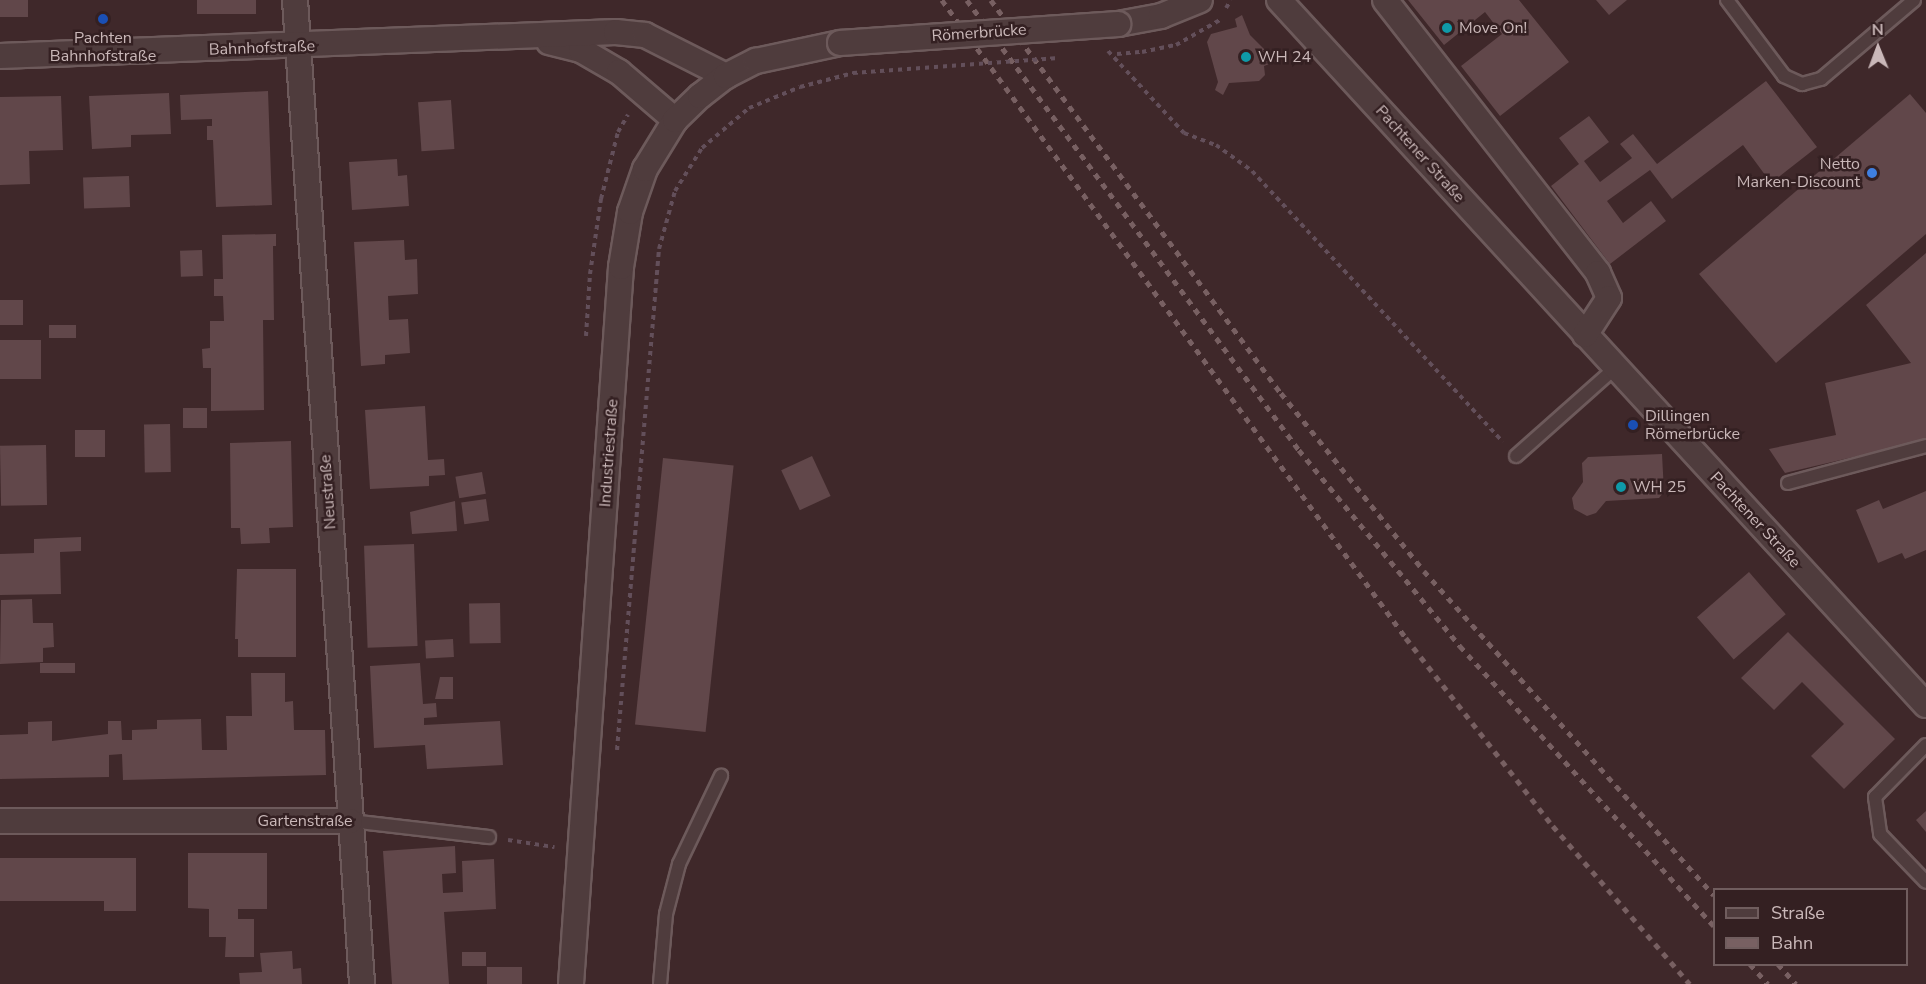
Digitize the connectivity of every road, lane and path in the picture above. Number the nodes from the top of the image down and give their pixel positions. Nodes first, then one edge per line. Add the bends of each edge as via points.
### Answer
1 (295, 0) edge
2 (1200, 0) edge
3 (1279, 0) edge
4 (1385, 0) edge
5 (1727, 0) edge
6 (1914, 0) edge
7 (523, 36) junction
8 (1100, 41) dead end
9 (840, 43) joint
10 (298, 46) junction
11 (1142, 52) dead end
12 (1096, 55) dead end
13 (0, 56) edge
14 (1061, 58) dead end
15 (726, 76) junction
16 (675, 120) junction
17 (1585, 335) junction
18 (1615, 368) junction
19 (1926, 446) edge
20 (1516, 456) joint
21 (1788, 483) dead end
22 (1926, 705) edge
23 (1926, 745) edge
24 (616, 759) dead end
25 (721, 776) dead end
26 (0, 821) edge
27 (350, 821) junction
28 (489, 837) joint
29 (582, 852) junction
30 (1926, 882) edge
31 (362, 984) edge
32 (571, 984) edge
33 (660, 984) edge

1 - 10 street, Neustraße
2 - 9 street, Römerbrücke, bridge via 1161,16 1118,24
3 - 17 street, Pachtener Straße
4 - 17 street via 1598,273 1609,298
5 - 6 lane via 1784,76 1802,84 1821,79
7 - 10 street, Bahnhofstraße
7 - 15 street, Bahnhofstraße via 616,32 645,35
7 - 16 street, Bahnhofstraße via 581,50 619,72
8 - 20 path via 1184,133 1216,145 1252,171
9 - 15 street, Industriestraße via 787,52
10 - 13 street, Bahnhofstraße
10 - 27 street, Neustraße
11 - 12 path, bridge
14 - 24 path, bridge via 853,73 800,87 749,108 702,148 675,191 659,249
15 - 16 street, Industriestraße
16 - 29 street, Industriestraße via 645,170 630,212 621,267
17 - 18 street, Pachtener Straße
18 - 20 lane
18 - 22 street, Pachtener Straße
19 - 21 lane
23 - 30 lane via 1875,796 1880,834
25 - 33 lane via 679,864 666,914
26 - 27 street, Gartenstraße
27 - 28 lane, Gartenstraße
27 - 31 street, Neustraße
28 - 29 path
29 - 32 street, Industriestraße

